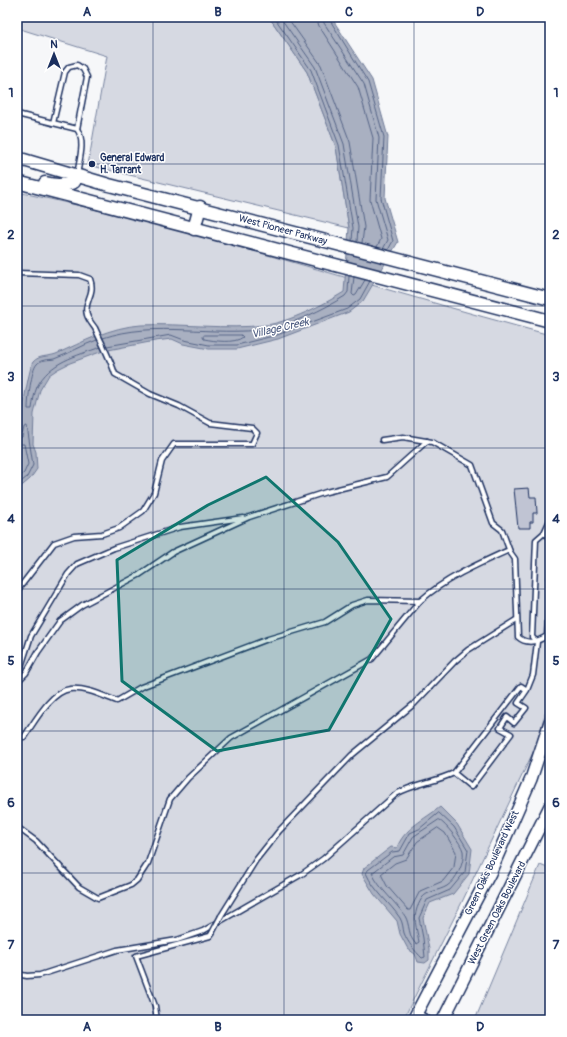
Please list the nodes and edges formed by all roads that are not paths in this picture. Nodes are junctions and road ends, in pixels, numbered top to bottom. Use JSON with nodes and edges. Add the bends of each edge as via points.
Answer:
{"nodes":[{"id":1,"x":17,"y":114,"type":"edge"},
{"id":2,"x":52,"y":123,"type":"junction"},
{"id":3,"x":77,"y":129,"type":"junction"},
{"id":4,"x":17,"y":158,"type":"edge"},
{"id":5,"x":17,"y":176,"type":"edge"},
{"id":6,"x":77,"y":176,"type":"junction"},
{"id":7,"x":17,"y":182,"type":"edge"},
{"id":8,"x":200,"y":207,"type":"junction"},
{"id":9,"x":194,"y":229,"type":"junction"},
{"id":10,"x":17,"y":274,"type":"edge"},
{"id":11,"x":550,"y":299,"type":"edge"},
{"id":12,"x":550,"y":321,"type":"edge"},
{"id":13,"x":382,"y":440,"type":"dead end"},
{"id":14,"x":427,"y":441,"type":"junction"},
{"id":15,"x":249,"y":517,"type":"junction"},
{"id":16,"x":550,"y":520,"type":"edge"},
{"id":17,"x":544,"y":533,"type":"junction"},
{"id":18,"x":550,"y":538,"type":"edge"},
{"id":19,"x":509,"y":550,"type":"junction"},
{"id":20,"x":550,"y":578,"type":"edge"},
{"id":21,"x":17,"y":591,"type":"edge"},
{"id":22,"x":420,"y":601,"type":"junction"},
{"id":23,"x":516,"y":620,"type":"junction"},
{"id":24,"x":537,"y":642,"type":"junction"},
{"id":25,"x":17,"y":679,"type":"edge"},
{"id":26,"x":17,"y":682,"type":"edge"},
{"id":27,"x":527,"y":690,"type":"junction"},
{"id":28,"x":550,"y":722,"type":"edge"},
{"id":29,"x":17,"y":737,"type":"edge"},
{"id":30,"x":454,"y":773,"type":"junction"},
{"id":31,"x":550,"y":806,"type":"edge"},
{"id":32,"x":17,"y":827,"type":"edge"},
{"id":33,"x":17,"y":974,"type":"edge"},
{"id":34,"x":418,"y":1018,"type":"edge"},
{"id":35,"x":157,"y":1020,"type":"edge"},
{"id":36,"x":443,"y":1020,"type":"edge"}],
"edges":[{"from":1,"to":2,"type":"lane"},
{"from":2,"to":3,"type":"lane"},
{"from":2,"to":3,"type":"lane","via":[[65,72],[69,67],[77,65],[83,69],[87,77]]},
{"from":3,"to":6,"type":"lane","via":[[82,144]]},
{"from":4,"to":6,"type":"main road","name":"West Pioneer Parkway"},
{"from":5,"to":6,"type":"main road","via":[[60,186],[74,182]]},
{"from":6,"to":8,"type":"main road","name":"West Pioneer Parkway"},
{"from":7,"to":9,"type":"main road"},
{"from":8,"to":9,"type":"main road"},
{"from":8,"to":11,"type":"main road","name":"West Pioneer Parkway"},
{"from":9,"to":12,"type":"main road"},
{"from":10,"to":21,"type":"lane","via":[[79,275],[90,279],[93,286],[86,305],[87,315],[115,374],[210,423],[252,428],[257,433],[252,444],[174,444],[162,461],[154,493],[142,510],[119,528],[102,534],[74,536],[54,543]]},
{"from":13,"to":14,"type":"lane","via":[[403,437]]},
{"from":14,"to":15,"type":"lane","via":[[387,477],[326,492]]},
{"from":14,"to":19,"type":"lane","via":[[472,465],[493,523],[502,530]]},
{"from":15,"to":25,"type":"lane","via":[[180,527],[114,548],[77,564],[68,574],[31,636]]},
{"from":15,"to":26,"type":"lane","via":[[173,552],[139,575],[82,605],[60,621],[26,673]]},
{"from":16,"to":17,"type":"lane"},
{"from":17,"to":18,"type":"lane"},
{"from":17,"to":24,"type":"lane","via":[[536,540],[532,637]]},
{"from":19,"to":22,"type":"lane","via":[[466,570],[431,591]]},
{"from":19,"to":23,"type":"lane","via":[[515,559]]},
{"from":20,"to":24,"type":"lane","via":[[547,636]]},
{"from":22,"to":29,"type":"lane","via":[[368,600],[352,605],[325,622],[268,639],[141,687],[118,701],[87,691],[69,689],[51,699],[24,737]]},
{"from":22,"to":32,"type":"lane","via":[[372,659],[231,738],[188,778],[170,799],[148,863],[131,885],[98,898],[79,887],[36,841]]},
{"from":23,"to":24,"type":"lane","via":[[518,637],[523,641]]},
{"from":23,"to":35,"type":"lane","bridge":true,"via":[[468,650],[414,704],[352,755],[279,831],[256,860],[210,936],[136,956],[156,1006]]},
{"from":24,"to":27,"type":"lane"},
{"from":27,"to":30,"type":"lane","via":[[521,686]]},
{"from":27,"to":30,"type":"lane","via":[[518,703],[526,708],[514,723],[507,717],[500,728],[511,734],[471,787]]},
{"from":28,"to":34,"type":"main road","name":"Green Oaks Boulevard West","via":[[531,779],[490,873]]},
{"from":30,"to":33,"type":"lane","via":[[409,787],[396,794],[323,859],[302,874],[203,931],[177,940],[117,950],[40,975]]},
{"from":31,"to":36,"type":"main road","name":"West Green Oaks Boulevard"}]}
